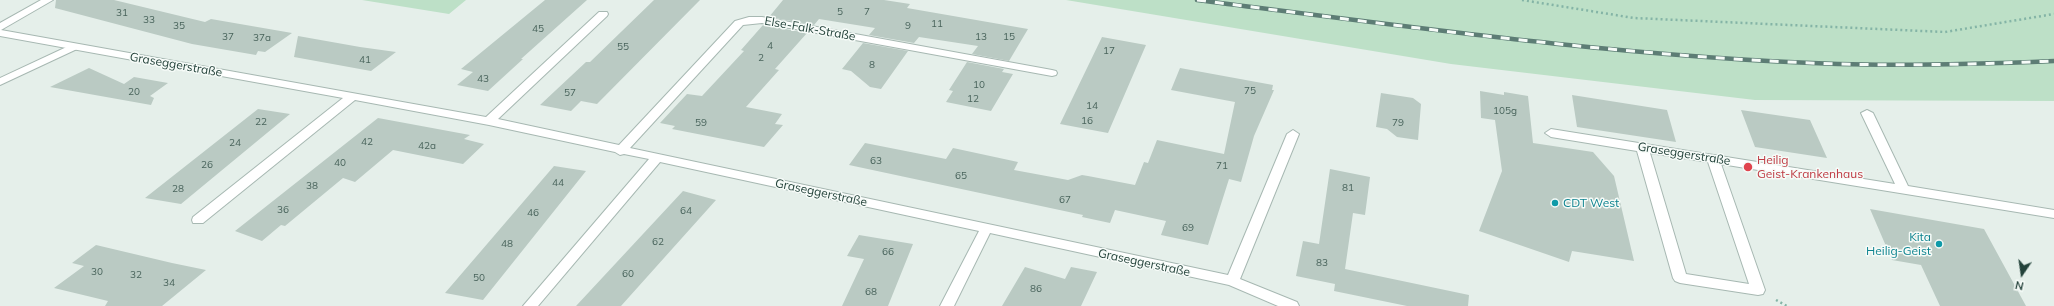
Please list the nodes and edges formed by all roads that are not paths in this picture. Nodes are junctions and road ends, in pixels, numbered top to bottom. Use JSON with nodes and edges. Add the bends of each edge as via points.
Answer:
{"nodes":[{"id":1,"x":48,"y":0,"type":"edge"},
{"id":2,"x":603,"y":14,"type":"dead end"},
{"id":3,"x":0,"y":27,"type":"edge"},
{"id":4,"x":0,"y":33,"type":"edge"},
{"id":5,"x":74,"y":47,"type":"junction"},
{"id":6,"x":1052,"y":73,"type":"dead end"},
{"id":7,"x":0,"y":82,"type":"edge"},
{"id":8,"x":353,"y":96,"type":"junction"},
{"id":9,"x":1867,"y":113,"type":"dead end"},
{"id":10,"x":489,"y":121,"type":"junction"},
{"id":11,"x":1551,"y":133,"type":"dead end"},
{"id":12,"x":1293,"y":134,"type":"dead end"},
{"id":13,"x":1642,"y":147,"type":"junction"},
{"id":14,"x":620,"y":150,"type":"junction"},
{"id":15,"x":657,"y":158,"type":"junction"},
{"id":16,"x":1713,"y":158,"type":"junction"},
{"id":17,"x":1903,"y":189,"type":"junction"},
{"id":18,"x":2054,"y":214,"type":"edge"},
{"id":19,"x":198,"y":220,"type":"dead end"},
{"id":20,"x":986,"y":229,"type":"junction"},
{"id":21,"x":1232,"y":282,"type":"junction"},
{"id":22,"x":530,"y":306,"type":"edge"},
{"id":23,"x":947,"y":306,"type":"edge"},
{"id":24,"x":1292,"y":306,"type":"edge"}],
"edges":[{"from":1,"to":3,"type":"street"},
{"from":2,"to":10,"type":"street"},
{"from":4,"to":5,"type":"street","name":"Graseggerstraße"},
{"from":5,"to":7,"type":"street"},
{"from":5,"to":8,"type":"street","name":"Graseggerstraße"},
{"from":6,"to":14,"type":"street","name":"Else-Falk-Straße","via":[[762,20],[749,20],[739,23]]},
{"from":8,"to":10,"type":"street","name":"Graseggerstraße"},
{"from":8,"to":19,"type":"street"},
{"from":9,"to":17,"type":"street"},
{"from":10,"to":14,"type":"street","name":"Graseggerstraße"},
{"from":11,"to":13,"type":"street","name":"Graseggerstraße"},
{"from":12,"to":21,"type":"street"},
{"from":13,"to":16,"type":"street","name":"Graseggerstraße"},
{"from":13,"to":16,"type":"street","via":[[1680,278],[1758,290]]},
{"from":14,"to":15,"type":"street","name":"Graseggerstraße"},
{"from":15,"to":20,"type":"street","name":"Graseggerstraße"},
{"from":15,"to":22,"type":"street"},
{"from":16,"to":17,"type":"street","name":"Graseggerstraße"},
{"from":17,"to":18,"type":"street","name":"Graseggerstraße"},
{"from":20,"to":21,"type":"street","name":"Graseggerstraße"},
{"from":20,"to":23,"type":"street"},
{"from":21,"to":24,"type":"street","name":"Graseggerstraße"}]}
